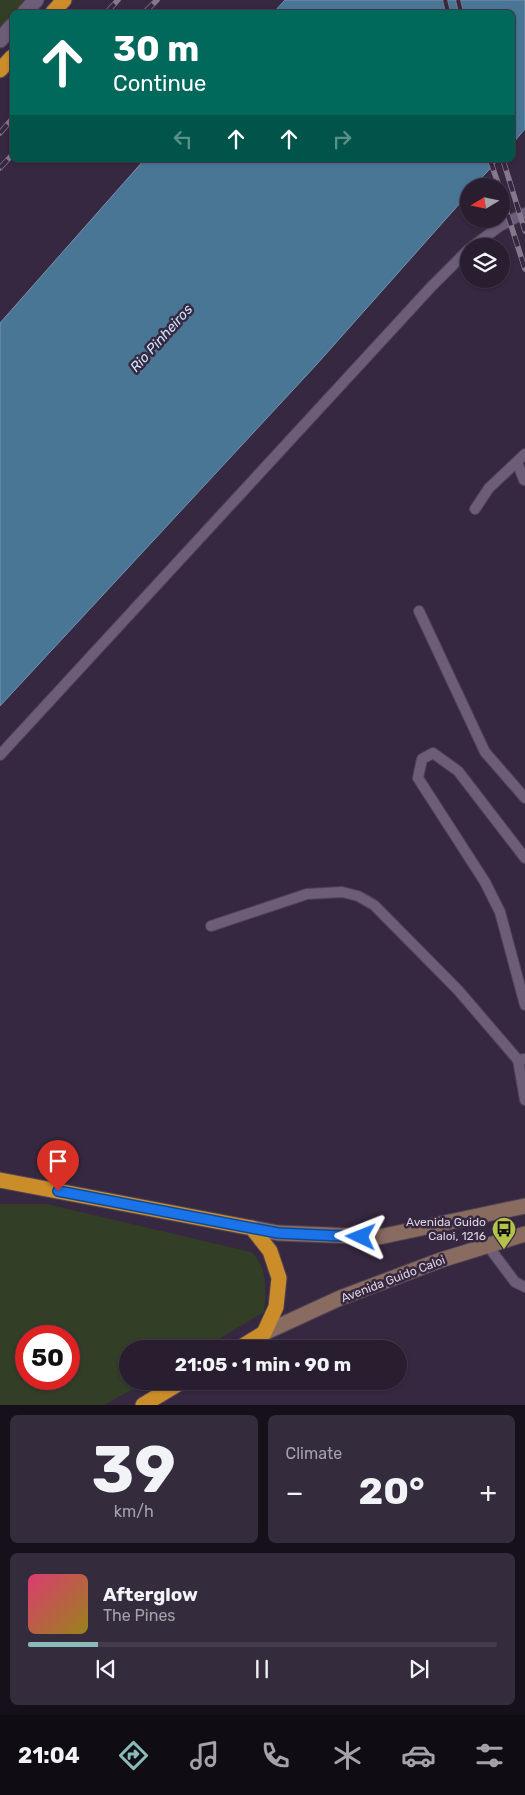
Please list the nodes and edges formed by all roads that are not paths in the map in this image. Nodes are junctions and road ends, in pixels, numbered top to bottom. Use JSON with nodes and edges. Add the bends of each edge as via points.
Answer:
{"nodes":[{"id":1,"x":36,"y":0,"type":"edge"},
{"id":2,"x":64,"y":0,"type":"edge"},
{"id":3,"x":27,"y":10,"type":"edge"},
{"id":4,"x":55,"y":10,"type":"edge"},
{"id":5,"x":10,"y":28,"type":"edge"},
{"id":6,"x":0,"y":40,"type":"edge"},
{"id":7,"x":10,"y":58,"type":"edge"},
{"id":8,"x":0,"y":70,"type":"edge"},
{"id":9,"x":525,"y":213,"type":"edge"},
{"id":10,"x":484,"y":238,"type":"edge"},
{"id":11,"x":460,"y":259,"type":"edge"},
{"id":12,"x":521,"y":458,"type":"edge"},
{"id":13,"x":524,"y":480,"type":"dead end"},
{"id":14,"x":475,"y":509,"type":"dead end"},
{"id":15,"x":419,"y":611,"type":"dead end"},
{"id":16,"x":0,"y":756,"type":"edge"},
{"id":17,"x":525,"y":798,"type":"edge"},
{"id":18,"x":525,"y":858,"type":"edge"},
{"id":19,"x":211,"y":926,"type":"dead end"},
{"id":20,"x":525,"y":1005,"type":"edge"},
{"id":21,"x":522,"y":1059,"type":"edge"},
{"id":22,"x":525,"y":1100,"type":"edge"},
{"id":23,"x":0,"y":1180,"type":"edge"},
{"id":24,"x":525,"y":1206,"type":"edge"},
{"id":25,"x":252,"y":1228,"type":"junction"},
{"id":26,"x":525,"y":1234,"type":"edge"},
{"id":27,"x":488,"y":1246,"type":"junction"},
{"id":28,"x":525,"y":1287,"type":"edge"},
{"id":29,"x":264,"y":1333,"type":"junction"},
{"id":30,"x":253,"y":1340,"type":"edge"},
{"id":31,"x":169,"y":1390,"type":"edge"},
{"id":32,"x":151,"y":1402,"type":"edge"}],
"edges":[{"from":1,"to":3,"type":"street"},
{"from":2,"to":4,"type":"highway"},
{"from":5,"to":6,"type":"street"},
{"from":7,"to":8,"type":"highway"},
{"from":9,"to":10,"type":"lane"},
{"from":11,"to":16,"type":"lane"},
{"from":12,"to":13,"type":"lane"},
{"from":12,"to":14,"type":"lane","via":[[490,488]]},
{"from":15,"to":17,"type":"lane","via":[[485,752]]},
{"from":18,"to":20,"type":"lane","via":[[458,771],[433,753],[422,759],[418,778],[485,882],[500,912]]},
{"from":19,"to":21,"type":"lane","via":[[307,894],[342,892],[358,896],[374,905]]},
{"from":21,"to":22,"type":"lane"},
{"from":23,"to":25,"type":"highway"},
{"from":24,"to":25,"type":"main road","via":[[379,1238],[278,1233]]},
{"from":25,"to":29,"type":"highway","via":[[270,1251],[279,1278],[276,1307]]},
{"from":26,"to":27,"type":"main road","name":"Avenida Guido Caloi"},
{"from":27,"to":28,"type":"lane","via":[[516,1282]]},
{"from":27,"to":29,"type":"main road","name":"Avenida Guido Caloi","via":[[340,1298]]},
{"from":29,"to":30,"type":"highway"},
{"from":31,"to":32,"type":"highway"}]}
